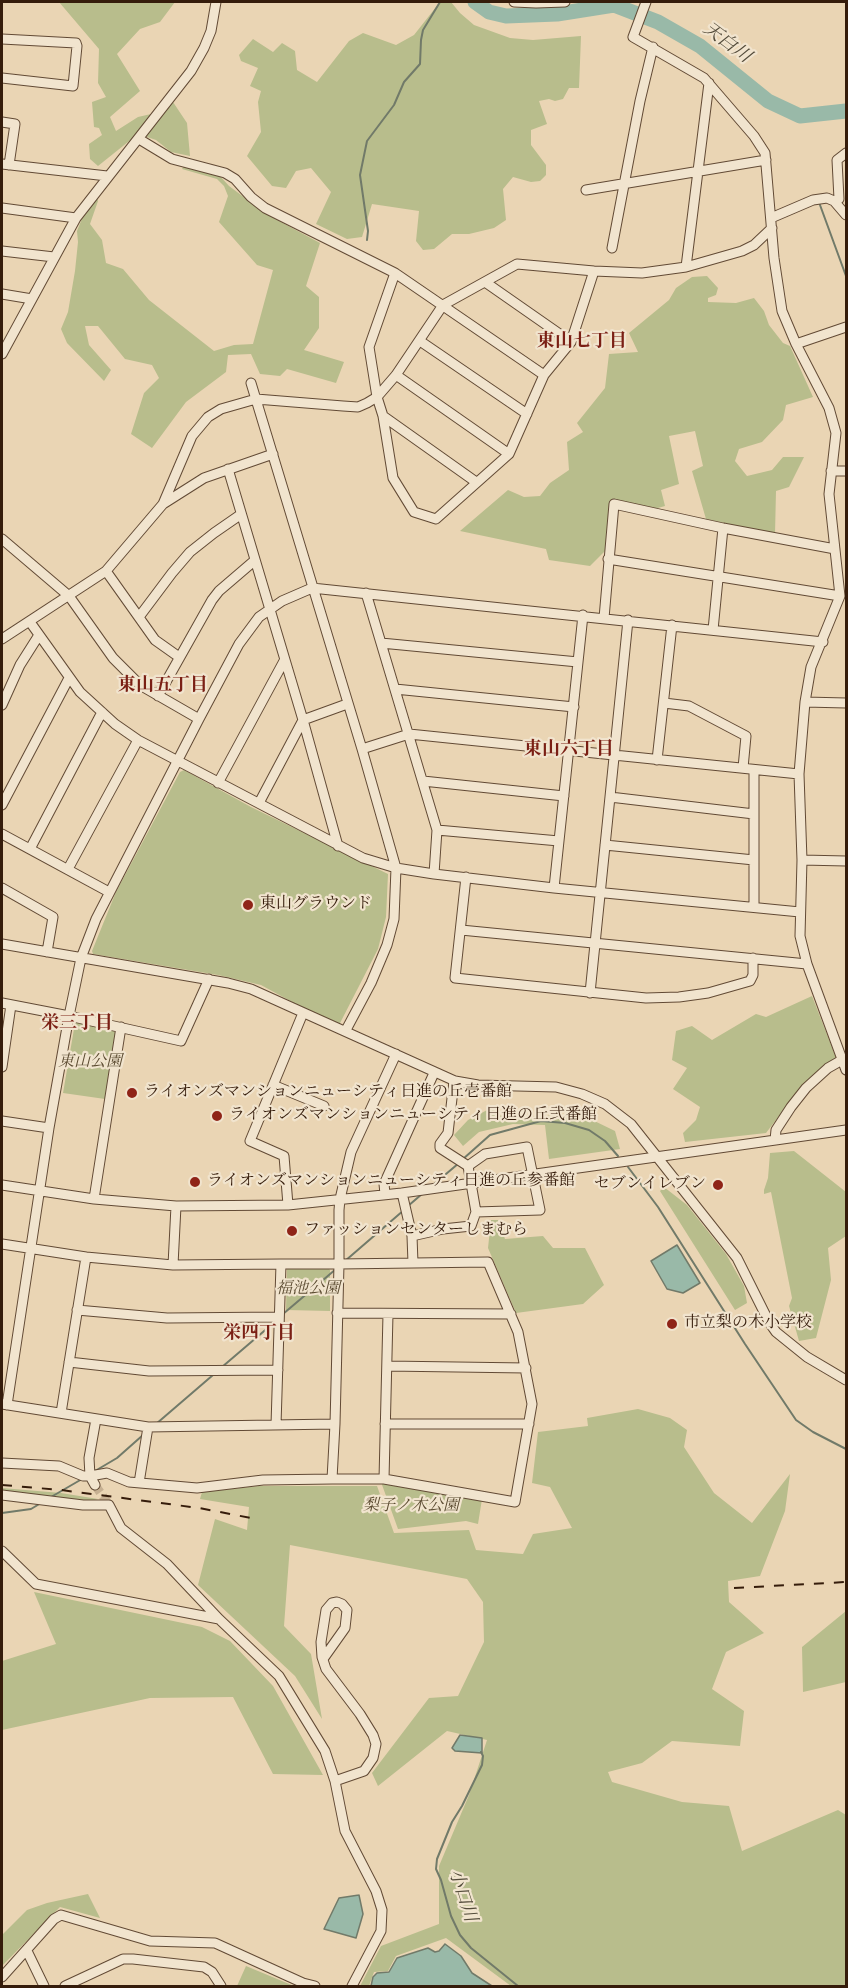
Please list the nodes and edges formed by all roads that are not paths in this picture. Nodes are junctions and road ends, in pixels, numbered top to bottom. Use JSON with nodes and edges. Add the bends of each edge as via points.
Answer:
{"nodes":[{"id":1,"x":216,"y":2,"type":"edge"},
{"id":2,"x":514,"y":2,"type":"edge"},
{"id":3,"x":565,"y":2,"type":"edge"},
{"id":4,"x":646,"y":2,"type":"edge"},
{"id":5,"x":2,"y":39,"type":"edge"},
{"id":6,"x":652,"y":47,"type":"junction"},
{"id":7,"x":2,"y":78,"type":"edge"},
{"id":8,"x":709,"y":83,"type":"junction"},
{"id":9,"x":2,"y":122,"type":"edge"},
{"id":10,"x":139,"y":140,"type":"junction"},
{"id":11,"x":846,"y":153,"type":"edge"},
{"id":12,"x":766,"y":160,"type":"junction"},
{"id":13,"x":5,"y":164,"type":"edge"},
{"id":14,"x":697,"y":172,"type":"junction"},
{"id":15,"x":107,"y":176,"type":"junction"},
{"id":16,"x":623,"y":185,"type":"junction"},
{"id":17,"x":586,"y":190,"type":"dead end"},
{"id":18,"x":840,"y":201,"type":"edge"},
{"id":19,"x":2,"y":208,"type":"edge"},
{"id":20,"x":846,"y":215,"type":"edge"},
{"id":21,"x":76,"y":218,"type":"junction"},
{"id":22,"x":771,"y":218,"type":"junction"},
{"id":23,"x":772,"y":228,"type":"junction"},
{"id":24,"x":612,"y":248,"type":"dead end"},
{"id":25,"x":2,"y":251,"type":"edge"},
{"id":26,"x":54,"y":257,"type":"junction"},
{"id":27,"x":686,"y":267,"type":"junction"},
{"id":28,"x":594,"y":271,"type":"junction"},
{"id":29,"x":395,"y":273,"type":"junction"},
{"id":30,"x":485,"y":282,"type":"junction"},
{"id":31,"x":2,"y":294,"type":"edge"},
{"id":32,"x":32,"y":299,"type":"junction"},
{"id":33,"x":443,"y":305,"type":"junction"},
{"id":34,"x":846,"y":327,"type":"edge"},
{"id":35,"x":5,"y":340,"type":"edge"},
{"id":36,"x":420,"y":341,"type":"junction"},
{"id":37,"x":571,"y":342,"type":"junction"},
{"id":38,"x":796,"y":344,"type":"junction"},
{"id":39,"x":2,"y":354,"type":"edge"},
{"id":40,"x":396,"y":375,"type":"junction"},
{"id":41,"x":544,"y":375,"type":"junction"},
{"id":42,"x":251,"y":383,"type":"dead end"},
{"id":43,"x":377,"y":396,"type":"junction"},
{"id":44,"x":256,"y":399,"type":"junction"},
{"id":45,"x":527,"y":414,"type":"junction"},
{"id":46,"x":383,"y":416,"type":"junction"},
{"id":47,"x":273,"y":454,"type":"junction"},
{"id":48,"x":509,"y":454,"type":"junction"},
{"id":49,"x":228,"y":469,"type":"junction"},
{"id":50,"x":831,"y":471,"type":"junction"},
{"id":51,"x":846,"y":471,"type":"edge"},
{"id":52,"x":476,"y":482,"type":"junction"},
{"id":53,"x":163,"y":504,"type":"junction"},
{"id":54,"x":240,"y":515,"type":"junction"},
{"id":55,"x":723,"y":528,"type":"junction"},
{"id":56,"x":2,"y":539,"type":"edge"},
{"id":57,"x":835,"y":549,"type":"junction"},
{"id":58,"x":608,"y":559,"type":"junction"},
{"id":59,"x":254,"y":561,"type":"junction"},
{"id":60,"x":106,"y":571,"type":"junction"},
{"id":61,"x":718,"y":577,"type":"junction"},
{"id":62,"x":312,"y":588,"type":"junction"},
{"id":63,"x":366,"y":593,"type":"junction"},
{"id":64,"x":69,"y":596,"type":"junction"},
{"id":65,"x":840,"y":596,"type":"junction"},
{"id":66,"x":270,"y":609,"type":"junction"},
{"id":67,"x":584,"y":615,"type":"junction"},
{"id":68,"x":139,"y":617,"type":"junction"},
{"id":69,"x":604,"y":618,"type":"junction"},
{"id":70,"x":628,"y":620,"type":"junction"},
{"id":71,"x":30,"y":621,"type":"junction"},
{"id":72,"x":672,"y":625,"type":"junction"},
{"id":73,"x":713,"y":630,"type":"junction"},
{"id":74,"x":39,"y":635,"type":"junction"},
{"id":75,"x":2,"y":639,"type":"edge"},
{"id":76,"x":823,"y":642,"type":"junction"},
{"id":77,"x":381,"y":643,"type":"junction"},
{"id":78,"x":179,"y":657,"type":"junction"},
{"id":79,"x":284,"y":661,"type":"junction"},
{"id":80,"x":578,"y":662,"type":"junction"},
{"id":81,"x":69,"y":678,"type":"junction"},
{"id":82,"x":395,"y":689,"type":"junction"},
{"id":83,"x":158,"y":696,"type":"junction"},
{"id":84,"x":805,"y":702,"type":"junction"},
{"id":85,"x":664,"y":703,"type":"junction"},
{"id":86,"x":846,"y":703,"type":"edge"},
{"id":87,"x":347,"y":704,"type":"junction"},
{"id":88,"x":2,"y":705,"type":"edge"},
{"id":89,"x":574,"y":707,"type":"junction"},
{"id":90,"x":102,"y":712,"type":"junction"},
{"id":91,"x":199,"y":719,"type":"junction"},
{"id":92,"x":303,"y":720,"type":"junction"},
{"id":93,"x":409,"y":734,"type":"junction"},
{"id":94,"x":138,"y":740,"type":"junction"},
{"id":95,"x":362,"y":749,"type":"junction"},
{"id":96,"x":569,"y":751,"type":"junction"},
{"id":97,"x":614,"y":755,"type":"junction"},
{"id":98,"x":657,"y":760,"type":"junction"},
{"id":99,"x":178,"y":761,"type":"junction"},
{"id":100,"x":743,"y":768,"type":"junction"},
{"id":101,"x":754,"y":770,"type":"junction"},
{"id":102,"x":799,"y":774,"type":"junction"},
{"id":103,"x":423,"y":781,"type":"junction"},
{"id":104,"x":219,"y":783,"type":"junction"},
{"id":105,"x":564,"y":796,"type":"junction"},
{"id":106,"x":610,"y":797,"type":"junction"},
{"id":107,"x":259,"y":803,"type":"junction"},
{"id":108,"x":2,"y":805,"type":"edge"},
{"id":109,"x":754,"y":814,"type":"junction"},
{"id":110,"x":437,"y":830,"type":"junction"},
{"id":111,"x":2,"y":834,"type":"edge"},
{"id":112,"x":559,"y":841,"type":"junction"},
{"id":113,"x":605,"y":845,"type":"junction"},
{"id":114,"x":338,"y":846,"type":"junction"},
{"id":115,"x":30,"y":849,"type":"junction"},
{"id":116,"x":754,"y":860,"type":"junction"},
{"id":117,"x":802,"y":860,"type":"junction"},
{"id":118,"x":846,"y":861,"type":"edge"},
{"id":119,"x":396,"y":868,"type":"junction"},
{"id":120,"x":68,"y":869,"type":"junction"},
{"id":121,"x":434,"y":874,"type":"junction"},
{"id":122,"x":466,"y":878,"type":"junction"},
{"id":123,"x":2,"y":888,"type":"edge"},
{"id":124,"x":554,"y":888,"type":"junction"},
{"id":125,"x":109,"y":892,"type":"junction"},
{"id":126,"x":600,"y":892,"type":"junction"},
{"id":127,"x":754,"y":907,"type":"junction"},
{"id":128,"x":800,"y":912,"type":"junction"},
{"id":129,"x":461,"y":930,"type":"junction"},
{"id":130,"x":595,"y":943,"type":"junction"},
{"id":131,"x":2,"y":944,"type":"edge"},
{"id":132,"x":47,"y":952,"type":"junction"},
{"id":133,"x":81,"y":958,"type":"junction"},
{"id":134,"x":753,"y":958,"type":"junction"},
{"id":135,"x":807,"y":964,"type":"junction"},
{"id":136,"x":209,"y":979,"type":"junction"},
{"id":137,"x":590,"y":993,"type":"junction"},
{"id":138,"x":6,"y":1004,"type":"edge"},
{"id":139,"x":303,"y":1013,"type":"junction"},
{"id":140,"x":69,"y":1016,"type":"junction"},
{"id":141,"x":121,"y":1027,"type":"junction"},
{"id":142,"x":346,"y":1030,"type":"junction"},
{"id":143,"x":842,"y":1045,"type":"edge"},
{"id":144,"x":396,"y":1054,"type":"junction"},
{"id":145,"x":2,"y":1064,"type":"edge"},
{"id":146,"x":844,"y":1065,"type":"edge"},
{"id":147,"x":434,"y":1073,"type":"junction"},
{"id":148,"x":454,"y":1081,"type":"junction"},
{"id":149,"x":273,"y":1085,"type":"junction"},
{"id":150,"x":324,"y":1106,"type":"dead end"},
{"id":151,"x":2,"y":1120,"type":"edge"},
{"id":152,"x":49,"y":1128,"type":"junction"},
{"id":153,"x":846,"y":1130,"type":"edge"},
{"id":154,"x":775,"y":1140,"type":"junction"},
{"id":155,"x":656,"y":1157,"type":"junction"},
{"id":156,"x":468,"y":1166,"type":"junction"},
{"id":157,"x":534,"y":1174,"type":"junction"},
{"id":158,"x":470,"y":1183,"type":"junction"},
{"id":159,"x":2,"y":1185,"type":"edge"},
{"id":160,"x":41,"y":1191,"type":"junction"},
{"id":161,"x":402,"y":1193,"type":"junction"},
{"id":162,"x":385,"y":1194,"type":"junction"},
{"id":163,"x":94,"y":1199,"type":"junction"},
{"id":164,"x":340,"y":1199,"type":"junction"},
{"id":165,"x":288,"y":1205,"type":"junction"},
{"id":166,"x":176,"y":1206,"type":"junction"},
{"id":167,"x":476,"y":1212,"type":"junction"},
{"id":168,"x":412,"y":1236,"type":"junction"},
{"id":169,"x":2,"y":1244,"type":"edge"},
{"id":170,"x":31,"y":1248,"type":"junction"},
{"id":171,"x":86,"y":1257,"type":"junction"},
{"id":172,"x":412,"y":1263,"type":"junction"},
{"id":173,"x":281,"y":1264,"type":"junction"},
{"id":174,"x":339,"y":1264,"type":"junction"},
{"id":175,"x":173,"y":1266,"type":"junction"},
{"id":176,"x":77,"y":1310,"type":"junction"},
{"id":177,"x":337,"y":1313,"type":"junction"},
{"id":178,"x":388,"y":1314,"type":"junction"},
{"id":179,"x":511,"y":1314,"type":"junction"},
{"id":180,"x":279,"y":1317,"type":"junction"},
{"id":181,"x":69,"y":1362,"type":"junction"},
{"id":182,"x":387,"y":1366,"type":"junction"},
{"id":183,"x":526,"y":1368,"type":"junction"},
{"id":184,"x":278,"y":1370,"type":"junction"},
{"id":185,"x":846,"y":1380,"type":"edge"},
{"id":186,"x":4,"y":1405,"type":"edge"},
{"id":187,"x":61,"y":1413,"type":"junction"},
{"id":188,"x":96,"y":1419,"type":"junction"},
{"id":189,"x":335,"y":1424,"type":"junction"},
{"id":190,"x":385,"y":1424,"type":"junction"},
{"id":191,"x":529,"y":1424,"type":"junction"},
{"id":192,"x":276,"y":1425,"type":"junction"},
{"id":193,"x":148,"y":1427,"type":"junction"},
{"id":194,"x":2,"y":1463,"type":"edge"},
{"id":195,"x":333,"y":1479,"type":"junction"},
{"id":196,"x":384,"y":1479,"type":"junction"},
{"id":197,"x":93,"y":1481,"type":"junction"},
{"id":198,"x":139,"y":1483,"type":"junction"},
{"id":199,"x":2,"y":1495,"type":"edge"},
{"id":200,"x":2,"y":1551,"type":"edge"},
{"id":201,"x":219,"y":1619,"type":"junction"},
{"id":202,"x":323,"y":1659,"type":"junction"},
{"id":203,"x":335,"y":1781,"type":"junction"},
{"id":204,"x":27,"y":1951,"type":"junction"},
{"id":205,"x":2,"y":1977,"type":"edge"},
{"id":206,"x":44,"y":1986,"type":"edge"},
{"id":207,"x":65,"y":1986,"type":"edge"},
{"id":208,"x":221,"y":1986,"type":"edge"},
{"id":209,"x":315,"y":1986,"type":"edge"},
{"id":210,"x":352,"y":1986,"type":"edge"}],
"edges":[{"from":1,"to":10,"type":"street","via":[[204,48]]},
{"from":2,"to":3,"type":"street"},
{"from":4,"to":6,"type":"street","via":[[633,37]]},
{"from":5,"to":7,"type":"street","via":[[77,46],[73,86]]},
{"from":6,"to":8,"type":"street"},
{"from":6,"to":16,"type":"street"},
{"from":8,"to":12,"type":"street","via":[[754,136]]},
{"from":8,"to":14,"type":"street"},
{"from":9,"to":13,"type":"street","via":[[15,124]]},
{"from":10,"to":15,"type":"street"},
{"from":10,"to":29,"type":"street","via":[[172,159],[225,173],[265,208]]},
{"from":11,"to":18,"type":"street","via":[[837,160]]},
{"from":12,"to":14,"type":"street"},
{"from":12,"to":22,"type":"street"},
{"from":13,"to":15,"type":"street"},
{"from":14,"to":16,"type":"street"},
{"from":14,"to":27,"type":"street"},
{"from":15,"to":21,"type":"street"},
{"from":16,"to":17,"type":"street"},
{"from":16,"to":24,"type":"street"},
{"from":18,"to":20,"type":"street"},
{"from":18,"to":22,"type":"street","via":[[813,200]]},
{"from":19,"to":21,"type":"street"},
{"from":21,"to":26,"type":"street"},
{"from":22,"to":23,"type":"street"},
{"from":23,"to":27,"type":"street","via":[[742,251]]},
{"from":23,"to":38,"type":"street","via":[[778,294]]},
{"from":25,"to":26,"type":"street"},
{"from":26,"to":32,"type":"street"},
{"from":27,"to":28,"type":"street","via":[[642,273]]},
{"from":28,"to":30,"type":"street","via":[[517,264]]},
{"from":28,"to":37,"type":"street"},
{"from":29,"to":33,"type":"street"},
{"from":29,"to":43,"type":"street","via":[[369,347]]},
{"from":30,"to":33,"type":"street"},
{"from":30,"to":37,"type":"street"},
{"from":31,"to":32,"type":"street"},
{"from":32,"to":35,"type":"street"},
{"from":33,"to":36,"type":"street"},
{"from":33,"to":41,"type":"street"},
{"from":34,"to":38,"type":"street"},
{"from":35,"to":39,"type":"street"},
{"from":36,"to":40,"type":"street"},
{"from":36,"to":45,"type":"street"},
{"from":37,"to":41,"type":"street"},
{"from":38,"to":50,"type":"street","via":[[829,408],[836,433]]},
{"from":40,"to":43,"type":"street"},
{"from":40,"to":48,"type":"street"},
{"from":41,"to":45,"type":"street"},
{"from":42,"to":44,"type":"street"},
{"from":43,"to":44,"type":"street","via":[[358,406]]},
{"from":43,"to":46,"type":"street"},
{"from":44,"to":47,"type":"street"},
{"from":44,"to":53,"type":"street","via":[[221,409],[198,427]]},
{"from":45,"to":48,"type":"street"},
{"from":46,"to":52,"type":"street"},
{"from":46,"to":52,"type":"street","via":[[393,478],[414,512],[436,519]]},
{"from":47,"to":49,"type":"street"},
{"from":47,"to":62,"type":"street"},
{"from":48,"to":52,"type":"street"},
{"from":49,"to":53,"type":"street"},
{"from":49,"to":54,"type":"street"},
{"from":50,"to":51,"type":"street"},
{"from":50,"to":57,"type":"street","via":[[829,494]]},
{"from":53,"to":60,"type":"street"},
{"from":54,"to":59,"type":"street"},
{"from":54,"to":68,"type":"street","via":[[190,552]]},
{"from":55,"to":57,"type":"street"},
{"from":55,"to":58,"type":"street","via":[[614,504]]},
{"from":55,"to":61,"type":"street"},
{"from":56,"to":64,"type":"street"},
{"from":57,"to":65,"type":"street"},
{"from":58,"to":61,"type":"street"},
{"from":58,"to":69,"type":"street"},
{"from":59,"to":66,"type":"street"},
{"from":59,"to":78,"type":"street","via":[[219,591]]},
{"from":60,"to":64,"type":"street"},
{"from":60,"to":68,"type":"street"},
{"from":61,"to":65,"type":"street"},
{"from":61,"to":73,"type":"street"},
{"from":62,"to":63,"type":"street"},
{"from":62,"to":66,"type":"street"},
{"from":62,"to":87,"type":"street"},
{"from":63,"to":67,"type":"street"},
{"from":63,"to":77,"type":"street"},
{"from":64,"to":71,"type":"street"},
{"from":64,"to":83,"type":"street","via":[[113,658],[140,685]]},
{"from":65,"to":76,"type":"street"},
{"from":66,"to":79,"type":"street"},
{"from":66,"to":91,"type":"street","via":[[246,633]]},
{"from":67,"to":69,"type":"street"},
{"from":67,"to":80,"type":"street"},
{"from":68,"to":78,"type":"street","via":[[158,644]]},
{"from":69,"to":70,"type":"street"},
{"from":70,"to":72,"type":"street"},
{"from":70,"to":97,"type":"street"},
{"from":71,"to":74,"type":"street"},
{"from":71,"to":75,"type":"street"},
{"from":72,"to":73,"type":"street"},
{"from":72,"to":85,"type":"street"},
{"from":73,"to":76,"type":"street"},
{"from":74,"to":81,"type":"street"},
{"from":74,"to":88,"type":"street"},
{"from":76,"to":84,"type":"street","via":[[811,668]]},
{"from":77,"to":80,"type":"street"},
{"from":77,"to":82,"type":"street"},
{"from":78,"to":83,"type":"street"},
{"from":79,"to":92,"type":"street"},
{"from":79,"to":104,"type":"street"},
{"from":80,"to":89,"type":"street"},
{"from":81,"to":90,"type":"street"},
{"from":81,"to":108,"type":"street"},
{"from":82,"to":89,"type":"street"},
{"from":82,"to":93,"type":"street"},
{"from":83,"to":91,"type":"street"},
{"from":84,"to":86,"type":"street"},
{"from":84,"to":102,"type":"street"},
{"from":85,"to":98,"type":"street"},
{"from":85,"to":100,"type":"street","via":[[689,706],[746,736]]},
{"from":87,"to":92,"type":"street"},
{"from":87,"to":95,"type":"street"},
{"from":89,"to":96,"type":"street"},
{"from":90,"to":94,"type":"street"},
{"from":90,"to":115,"type":"street"},
{"from":91,"to":99,"type":"street"},
{"from":92,"to":107,"type":"street"},
{"from":92,"to":114,"type":"street"},
{"from":93,"to":95,"type":"street"},
{"from":93,"to":96,"type":"street"},
{"from":93,"to":103,"type":"street"},
{"from":94,"to":99,"type":"street"},
{"from":94,"to":120,"type":"street"},
{"from":95,"to":119,"type":"street"},
{"from":96,"to":97,"type":"street"},
{"from":96,"to":105,"type":"street"},
{"from":97,"to":98,"type":"street"},
{"from":97,"to":106,"type":"street"},
{"from":98,"to":100,"type":"street"},
{"from":99,"to":104,"type":"street"},
{"from":99,"to":125,"type":"street"},
{"from":100,"to":101,"type":"street"},
{"from":101,"to":102,"type":"street"},
{"from":101,"to":109,"type":"street"},
{"from":102,"to":117,"type":"street"},
{"from":103,"to":105,"type":"street"},
{"from":103,"to":110,"type":"street"},
{"from":104,"to":107,"type":"street"},
{"from":105,"to":112,"type":"street"},
{"from":106,"to":109,"type":"street"},
{"from":106,"to":113,"type":"street"},
{"from":107,"to":114,"type":"street"},
{"from":109,"to":116,"type":"street"},
{"from":110,"to":112,"type":"street"},
{"from":110,"to":121,"type":"street"},
{"from":111,"to":115,"type":"street"},
{"from":112,"to":124,"type":"street"},
{"from":113,"to":116,"type":"street"},
{"from":113,"to":126,"type":"street"},
{"from":114,"to":119,"type":"street"},
{"from":115,"to":120,"type":"street"},
{"from":116,"to":127,"type":"street"},
{"from":117,"to":118,"type":"street"},
{"from":117,"to":128,"type":"street"},
{"from":119,"to":121,"type":"street"},
{"from":119,"to":142,"type":"street","via":[[394,919],[387,945]]},
{"from":120,"to":125,"type":"street"},
{"from":121,"to":122,"type":"street"},
{"from":122,"to":124,"type":"street"},
{"from":122,"to":129,"type":"street"},
{"from":123,"to":132,"type":"street","via":[[53,917]]},
{"from":124,"to":126,"type":"street"},
{"from":125,"to":133,"type":"street"},
{"from":126,"to":127,"type":"street"},
{"from":126,"to":130,"type":"street"},
{"from":127,"to":128,"type":"street"},
{"from":128,"to":135,"type":"street","via":[[801,945]]},
{"from":129,"to":130,"type":"street"},
{"from":129,"to":137,"type":"street","via":[[455,978]]},
{"from":130,"to":134,"type":"street"},
{"from":130,"to":137,"type":"street"},
{"from":131,"to":132,"type":"street"},
{"from":132,"to":133,"type":"street"},
{"from":133,"to":136,"type":"street"},
{"from":133,"to":140,"type":"street"},
{"from":134,"to":135,"type":"street"},
{"from":134,"to":137,"type":"street","via":[[750,981],[708,993],[646,998]]},
{"from":135,"to":143,"type":"street"},
{"from":136,"to":139,"type":"street","via":[[251,989]]},
{"from":136,"to":141,"type":"street","via":[[180,1041]]},
{"from":138,"to":140,"type":"street"},
{"from":138,"to":145,"type":"street"},
{"from":139,"to":142,"type":"street"},
{"from":139,"to":149,"type":"street"},
{"from":140,"to":141,"type":"street"},
{"from":140,"to":152,"type":"street"},
{"from":141,"to":163,"type":"street"},
{"from":142,"to":144,"type":"street"},
{"from":143,"to":146,"type":"street"},
{"from":144,"to":147,"type":"street"},
{"from":144,"to":164,"type":"street","via":[[351,1152]]},
{"from":146,"to":154,"type":"street","via":[[828,1068],[806,1089],[776,1130]]},
{"from":147,"to":148,"type":"street"},
{"from":147,"to":162,"type":"street","via":[[384,1184]]},
{"from":148,"to":155,"type":"street","via":[[556,1088],[582,1094],[617,1112]]},
{"from":148,"to":156,"type":"street","via":[[448,1133],[440,1148]]},
{"from":149,"to":150,"type":"street"},
{"from":149,"to":165,"type":"street","via":[[250,1141],[284,1156]]},
{"from":151,"to":152,"type":"street"},
{"from":152,"to":160,"type":"street"},
{"from":153,"to":154,"type":"street"},
{"from":154,"to":155,"type":"street"},
{"from":155,"to":157,"type":"street"},
{"from":155,"to":185,"type":"street","via":[[737,1258],[776,1332],[807,1357]]},
{"from":156,"to":157,"type":"street","via":[[485,1154],[527,1147]]},
{"from":156,"to":158,"type":"street"},
{"from":157,"to":158,"type":"street"},
{"from":157,"to":167,"type":"street","via":[[540,1210]]},
{"from":158,"to":161,"type":"street"},
{"from":158,"to":167,"type":"street"},
{"from":159,"to":160,"type":"street"},
{"from":160,"to":163,"type":"street"},
{"from":160,"to":170,"type":"street"},
{"from":161,"to":162,"type":"street"},
{"from":161,"to":168,"type":"street"},
{"from":162,"to":164,"type":"street"},
{"from":163,"to":166,"type":"street"},
{"from":164,"to":165,"type":"street"},
{"from":164,"to":174,"type":"street"},
{"from":165,"to":166,"type":"street"},
{"from":166,"to":175,"type":"street"},
{"from":167,"to":168,"type":"street","via":[[471,1226]]},
{"from":168,"to":172,"type":"street"},
{"from":169,"to":170,"type":"street"},
{"from":170,"to":171,"type":"street"},
{"from":170,"to":186,"type":"street"},
{"from":171,"to":175,"type":"street"},
{"from":171,"to":176,"type":"street"},
{"from":172,"to":174,"type":"street"},
{"from":172,"to":179,"type":"street","via":[[488,1262]]},
{"from":173,"to":174,"type":"street"},
{"from":173,"to":175,"type":"street"},
{"from":173,"to":180,"type":"street"},
{"from":174,"to":177,"type":"street"},
{"from":176,"to":180,"type":"street","via":[[167,1318]]},
{"from":176,"to":181,"type":"street"},
{"from":177,"to":178,"type":"street"},
{"from":177,"to":189,"type":"street"},
{"from":178,"to":179,"type":"street"},
{"from":178,"to":182,"type":"street"},
{"from":179,"to":183,"type":"street"},
{"from":180,"to":184,"type":"street"},
{"from":181,"to":184,"type":"street","via":[[149,1371]]},
{"from":181,"to":187,"type":"street"},
{"from":182,"to":183,"type":"street"},
{"from":182,"to":190,"type":"street"},
{"from":183,"to":191,"type":"street","via":[[532,1404]]},
{"from":184,"to":192,"type":"street"},
{"from":186,"to":187,"type":"street"},
{"from":187,"to":188,"type":"street"},
{"from":188,"to":193,"type":"street"},
{"from":188,"to":197,"type":"street","via":[[89,1458]]},
{"from":189,"to":192,"type":"street"},
{"from":189,"to":195,"type":"street"},
{"from":190,"to":191,"type":"street"},
{"from":190,"to":196,"type":"street"},
{"from":191,"to":196,"type":"street","via":[[515,1502]]},
{"from":192,"to":193,"type":"street"},
{"from":193,"to":198,"type":"street"},
{"from":194,"to":197,"type":"street","via":[[59,1466]]},
{"from":195,"to":196,"type":"street"},
{"from":195,"to":198,"type":"street","via":[[263,1480],[197,1488]]},
{"from":197,"to":198,"type":"street","via":[[99,1473],[107,1473]]},
{"from":199,"to":201,"type":"street","via":[[109,1505],[121,1528],[167,1564]]},
{"from":200,"to":201,"type":"street","via":[[36,1584]]},
{"from":201,"to":203,"type":"street","via":[[279,1676],[325,1751]]},
{"from":202,"to":202,"type":"street","via":[[321,1642],[326,1610],[337,1602],[347,1611],[345,1628]]},
{"from":202,"to":203,"type":"street","via":[[376,1744],[374,1758],[364,1771]]},
{"from":203,"to":210,"type":"street","via":[[345,1831],[382,1910],[381,1931]]},
{"from":204,"to":205,"type":"street"},
{"from":204,"to":206,"type":"street"},
{"from":204,"to":209,"type":"street","via":[[61,1915],[150,1941],[215,1943]]},
{"from":207,"to":208,"type":"street","via":[[123,1959],[133,1959],[195,1964],[212,1972]]}]}
